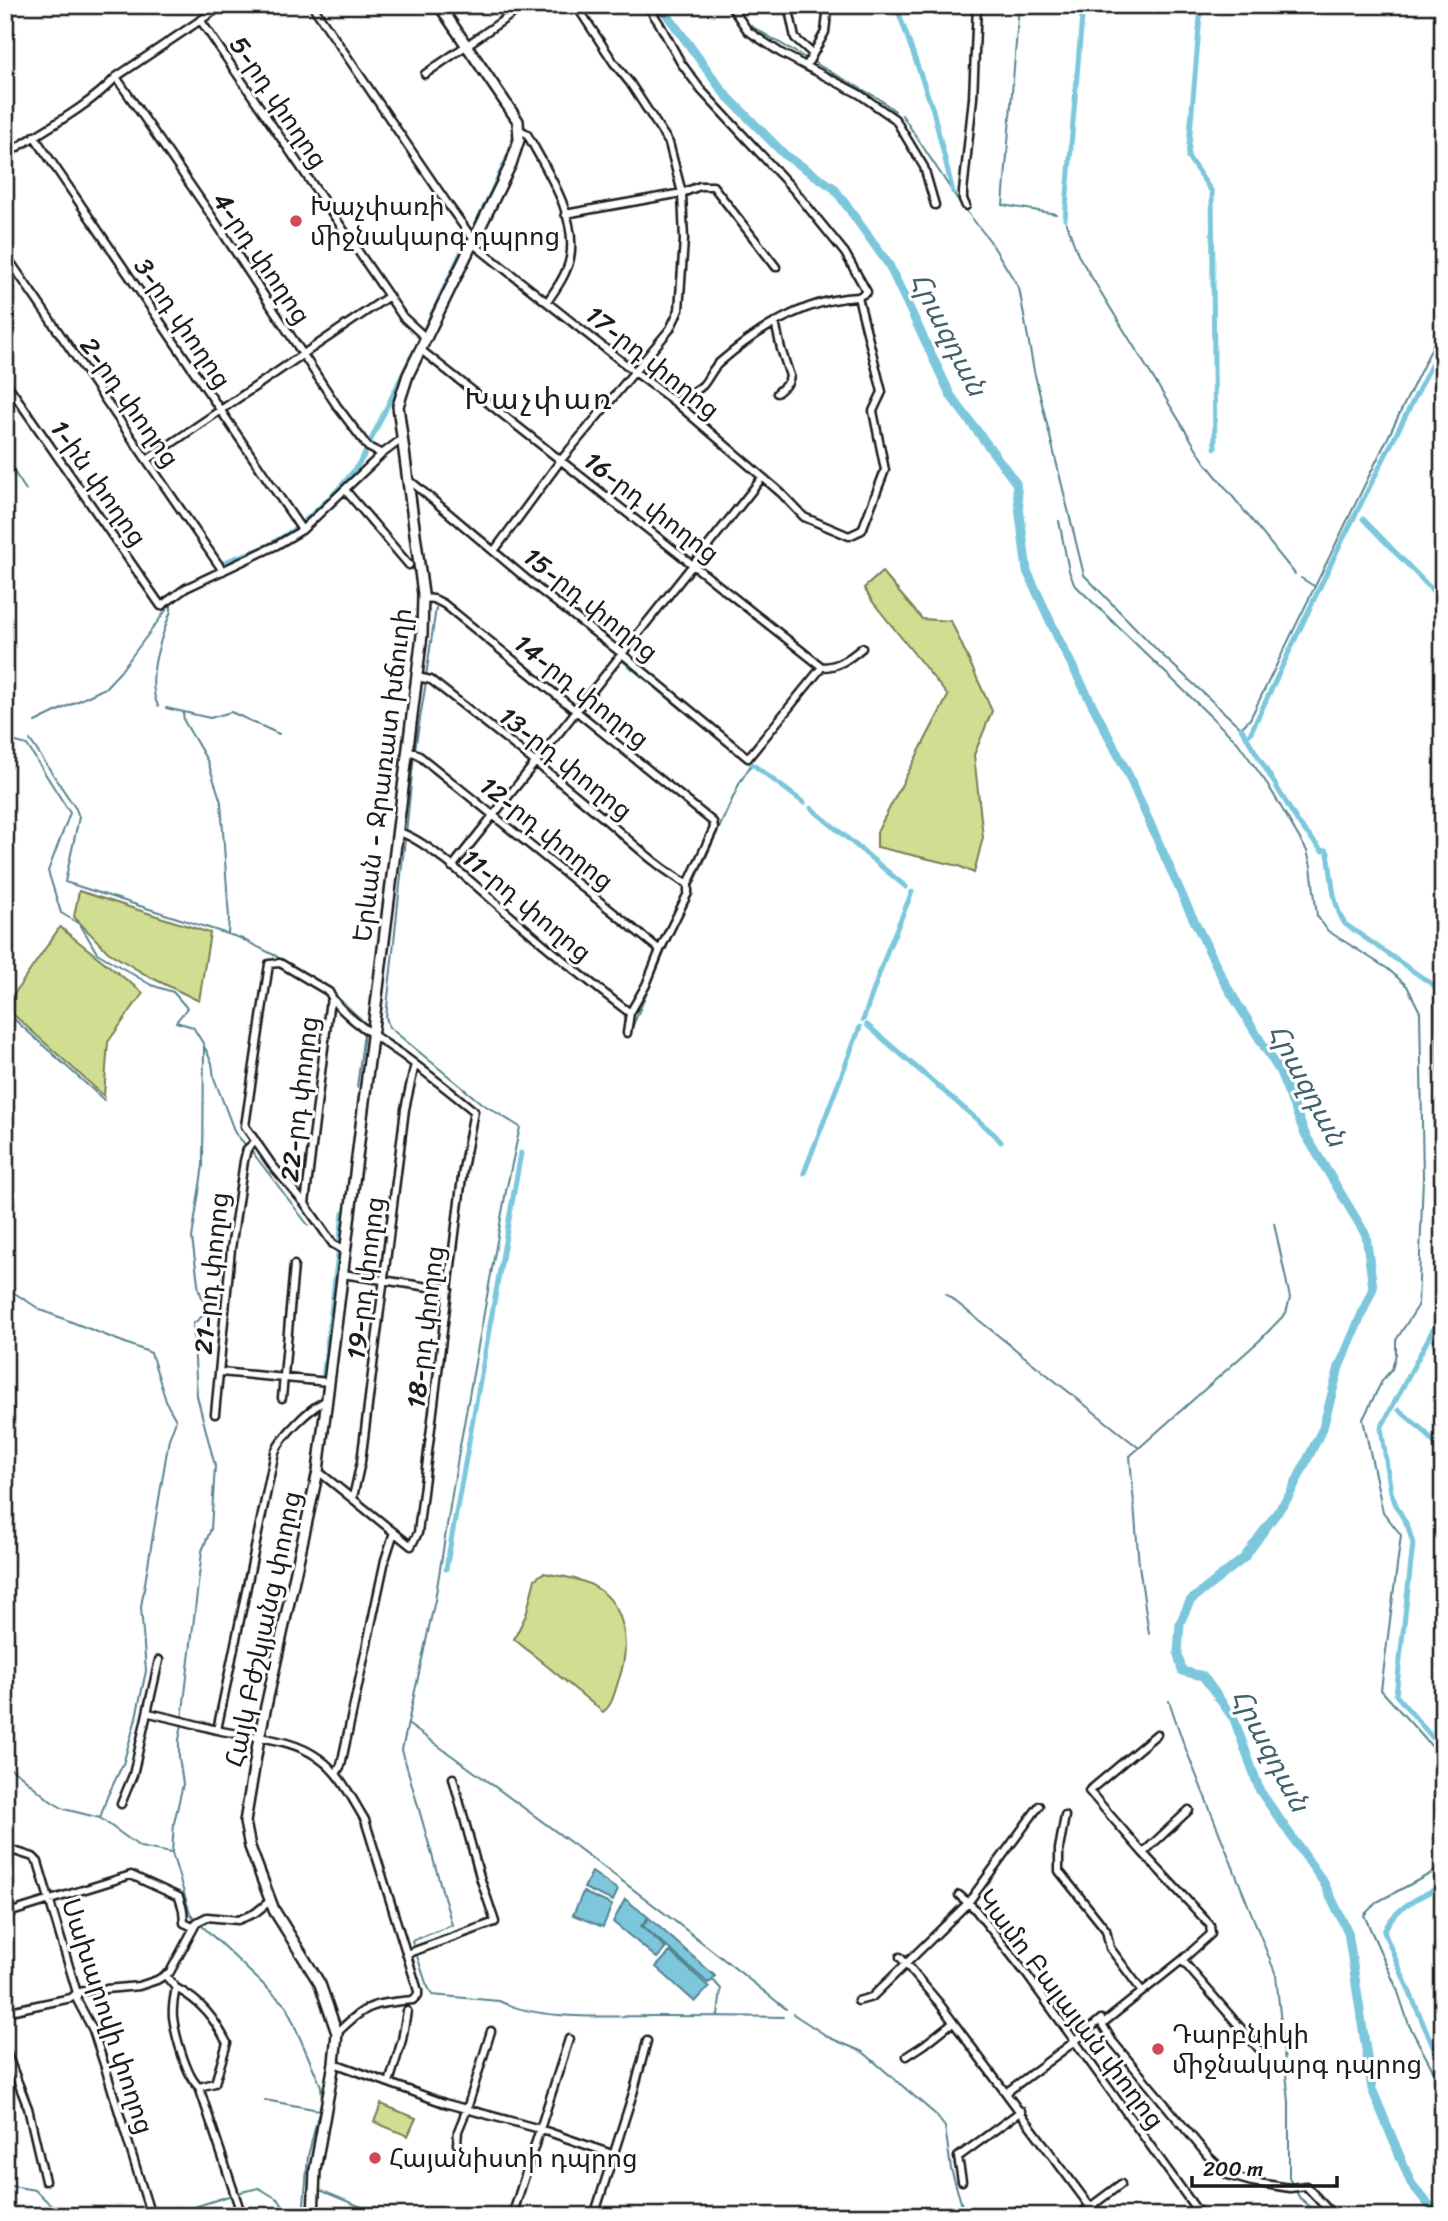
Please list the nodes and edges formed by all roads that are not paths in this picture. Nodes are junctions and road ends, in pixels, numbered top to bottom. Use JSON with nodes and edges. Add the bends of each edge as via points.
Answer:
{"nodes":[{"id":1,"x":223,"y":5,"type":"edge"},
{"id":2,"x":312,"y":5,"type":"edge"},
{"id":3,"x":439,"y":5,"type":"edge"},
{"id":4,"x":524,"y":5,"type":"edge"},
{"id":5,"x":576,"y":5,"type":"edge"},
{"id":6,"x":647,"y":5,"type":"edge"},
{"id":7,"x":730,"y":5,"type":"edge"},
{"id":8,"x":788,"y":5,"type":"edge"},
{"id":9,"x":828,"y":5,"type":"edge"},
{"id":10,"x":977,"y":5,"type":"edge"},
{"id":11,"x":201,"y":21,"type":"junction"},
{"id":12,"x":467,"y":46,"type":"junction"},
{"id":13,"x":813,"y":54,"type":"junction"},
{"id":14,"x":807,"y":65,"type":"junction"},
{"id":15,"x":425,"y":74,"type":"dead end"},
{"id":16,"x":116,"y":77,"type":"junction"},
{"id":17,"x":519,"y":129,"type":"junction"},
{"id":18,"x":34,"y":136,"type":"junction"},
{"id":19,"x":5,"y":155,"type":"edge"},
{"id":20,"x":682,"y":193,"type":"junction"},
{"id":21,"x":934,"y":205,"type":"dead end"},
{"id":22,"x":966,"y":206,"type":"dead end"},
{"id":23,"x":565,"y":214,"type":"junction"},
{"id":24,"x":474,"y":241,"type":"junction"},
{"id":25,"x":5,"y":254,"type":"edge"},
{"id":26,"x":776,"y":267,"type":"dead end"},
{"id":27,"x":389,"y":296,"type":"junction"},
{"id":28,"x":858,"y":296,"type":"junction"},
{"id":29,"x":547,"y":302,"type":"junction"},
{"id":30,"x":775,"y":322,"type":"junction"},
{"id":31,"x":427,"y":339,"type":"junction"},
{"id":32,"x":421,"y":350,"type":"junction"},
{"id":33,"x":303,"y":354,"type":"junction"},
{"id":34,"x":635,"y":372,"type":"junction"},
{"id":35,"x":5,"y":381,"type":"edge"},
{"id":36,"x":777,"y":393,"type":"dead end"},
{"id":37,"x":675,"y":402,"type":"junction"},
{"id":38,"x":219,"y":411,"type":"junction"},
{"id":39,"x":403,"y":438,"type":"junction"},
{"id":40,"x":382,"y":454,"type":"junction"},
{"id":41,"x":147,"y":460,"type":"junction"},
{"id":42,"x":561,"y":460,"type":"junction"},
{"id":43,"x":762,"y":478,"type":"junction"},
{"id":44,"x":408,"y":481,"type":"junction"},
{"id":45,"x":346,"y":491,"type":"junction"},
{"id":46,"x":302,"y":530,"type":"junction"},
{"id":47,"x":494,"y":551,"type":"junction"},
{"id":48,"x":409,"y":565,"type":"dead end"},
{"id":49,"x":694,"y":565,"type":"junction"},
{"id":50,"x":223,"y":571,"type":"junction"},
{"id":51,"x":423,"y":598,"type":"junction"},
{"id":52,"x":862,"y":648,"type":"dead end"},
{"id":53,"x":621,"y":653,"type":"junction"},
{"id":54,"x":822,"y":667,"type":"junction"},
{"id":55,"x":417,"y":677,"type":"junction"},
{"id":56,"x":577,"y":711,"type":"junction"},
{"id":57,"x":411,"y":752,"type":"junction"},
{"id":58,"x":535,"y":761,"type":"junction"},
{"id":59,"x":493,"y":814,"type":"junction"},
{"id":60,"x":399,"y":832,"type":"junction"},
{"id":61,"x":452,"y":867,"type":"junction"},
{"id":62,"x":688,"y":884,"type":"junction"},
{"id":63,"x":660,"y":950,"type":"junction"},
{"id":64,"x":332,"y":1000,"type":"junction"},
{"id":65,"x":631,"y":1013,"type":"junction"},
{"id":66,"x":372,"y":1032,"type":"junction"},
{"id":67,"x":627,"y":1032,"type":"dead end"},
{"id":68,"x":415,"y":1064,"type":"junction"},
{"id":69,"x":256,"y":1141,"type":"junction"},
{"id":70,"x":305,"y":1204,"type":"junction"},
{"id":71,"x":345,"y":1251,"type":"junction"},
{"id":72,"x":294,"y":1265,"type":"dead end"},
{"id":73,"x":342,"y":1274,"type":"junction"},
{"id":74,"x":384,"y":1281,"type":"junction"},
{"id":75,"x":449,"y":1290,"type":"junction"},
{"id":76,"x":220,"y":1372,"type":"junction"},
{"id":77,"x":285,"y":1379,"type":"junction"},
{"id":78,"x":329,"y":1382,"type":"junction"},
{"id":79,"x":282,"y":1398,"type":"dead end"},
{"id":80,"x":326,"y":1401,"type":"junction"},
{"id":81,"x":215,"y":1414,"type":"dead end"},
{"id":82,"x":318,"y":1471,"type":"junction"},
{"id":83,"x":352,"y":1497,"type":"junction"},
{"id":84,"x":394,"y":1532,"type":"junction"},
{"id":85,"x":159,"y":1660,"type":"dead end"},
{"id":86,"x":149,"y":1713,"type":"junction"},
{"id":87,"x":217,"y":1730,"type":"junction"},
{"id":88,"x":1157,"y":1734,"type":"dead end"},
{"id":89,"x":260,"y":1738,"type":"junction"},
{"id":90,"x":336,"y":1774,"type":"junction"},
{"id":91,"x":453,"y":1778,"type":"dead end"},
{"id":92,"x":121,"y":1804,"type":"dead end"},
{"id":93,"x":1039,"y":1806,"type":"dead end"},
{"id":94,"x":1189,"y":1810,"type":"dead end"},
{"id":95,"x":1065,"y":1816,"type":"dead end"},
{"id":96,"x":5,"y":1848,"type":"edge"},
{"id":97,"x":1143,"y":1853,"type":"junction"},
{"id":98,"x":959,"y":1895,"type":"dead end"},
{"id":99,"x":51,"y":1899,"type":"junction"},
{"id":100,"x":270,"y":1901,"type":"junction"},
{"id":101,"x":968,"y":1903,"type":"junction"},
{"id":102,"x":5,"y":1914,"type":"edge"},
{"id":103,"x":193,"y":1927,"type":"junction"},
{"id":104,"x":406,"y":1954,"type":"junction"},
{"id":105,"x":900,"y":1957,"type":"dead end"},
{"id":106,"x":1182,"y":1960,"type":"junction"},
{"id":107,"x":905,"y":1965,"type":"junction"},
{"id":108,"x":165,"y":1975,"type":"junction"},
{"id":109,"x":176,"y":1988,"type":"junction"},
{"id":110,"x":1142,"y":1992,"type":"junction"},
{"id":111,"x":77,"y":1993,"type":"junction"},
{"id":112,"x":858,"y":2001,"type":"dead end"},
{"id":113,"x":407,"y":2011,"type":"dead end"},
{"id":114,"x":5,"y":2012,"type":"edge"},
{"id":115,"x":953,"y":2022,"type":"junction"},
{"id":116,"x":1102,"y":2024,"type":"junction"},
{"id":117,"x":491,"y":2031,"type":"dead end"},
{"id":118,"x":337,"y":2033,"type":"junction"},
{"id":119,"x":569,"y":2039,"type":"dead end"},
{"id":120,"x":647,"y":2041,"type":"dead end"},
{"id":121,"x":1074,"y":2042,"type":"junction"},
{"id":122,"x":5,"y":2049,"type":"edge"},
{"id":123,"x":1259,"y":2049,"type":"dead end"},
{"id":124,"x":907,"y":2056,"type":"dead end"},
{"id":125,"x":334,"y":2063,"type":"junction"},
{"id":126,"x":389,"y":2082,"type":"junction"},
{"id":127,"x":199,"y":2087,"type":"junction"},
{"id":128,"x":1007,"y":2092,"type":"junction"},
{"id":129,"x":467,"y":2109,"type":"junction"},
{"id":130,"x":1021,"y":2111,"type":"junction"},
{"id":131,"x":540,"y":2129,"type":"junction"},
{"id":132,"x":457,"y":2144,"type":"dead end"},
{"id":133,"x":612,"y":2154,"type":"junction"},
{"id":134,"x":45,"y":2180,"type":"dead end"},
{"id":135,"x":962,"y":2181,"type":"dead end"},
{"id":136,"x":1121,"y":2184,"type":"dead end"},
{"id":137,"x":1090,"y":2206,"type":"junction"},
{"id":138,"x":151,"y":2216,"type":"edge"},
{"id":139,"x":242,"y":2216,"type":"edge"},
{"id":140,"x":313,"y":2216,"type":"edge"},
{"id":141,"x":512,"y":2216,"type":"edge"},
{"id":142,"x":594,"y":2216,"type":"edge"},
{"id":143,"x":1078,"y":2216,"type":"edge"},
{"id":144,"x":1097,"y":2216,"type":"edge"},
{"id":145,"x":1201,"y":2216,"type":"edge"},
{"id":146,"x":1334,"y":2216,"type":"edge"}],
"edges":[{"from":1,"to":11,"type":"street"},
{"from":2,"to":24,"type":"street","name":"17-րդ փողոց"},
{"from":3,"to":12,"type":"main road"},
{"from":4,"to":12,"type":"street"},
{"from":5,"to":20,"type":"street","via":[[669,143]]},
{"from":6,"to":28,"type":"street","via":[[701,90],[845,253],[867,292]]},
{"from":7,"to":14,"type":"street","via":[[748,31]]},
{"from":8,"to":13,"type":"street","via":[[794,38]]},
{"from":9,"to":13,"type":"street","via":[[825,32]]},
{"from":10,"to":22,"type":"street","via":[[963,192]]},
{"from":11,"to":16,"type":"street"},
{"from":11,"to":27,"type":"street","name":"5-րդ փողոց"},
{"from":12,"to":15,"type":"street"},
{"from":12,"to":17,"type":"main road"},
{"from":13,"to":14,"type":"street"},
{"from":14,"to":21,"type":"street","via":[[895,119],[924,167]]},
{"from":16,"to":18,"type":"street"},
{"from":16,"to":33,"type":"street","name":"4-րդ փողոց"},
{"from":17,"to":23,"type":"street","via":[[527,134],[557,189]]},
{"from":17,"to":24,"type":"main road","name":"Երևան - Ջրառատ խճուղի","via":[[511,164]]},
{"from":18,"to":19,"type":"street"},
{"from":18,"to":38,"type":"street","name":"3-րդ փողոց"},
{"from":20,"to":23,"type":"street"},
{"from":20,"to":26,"type":"street","via":[[713,186]]},
{"from":20,"to":34,"type":"street","via":[[679,310],[670,329]]},
{"from":23,"to":29,"type":"street","via":[[570,256]]},
{"from":24,"to":29,"type":"street","name":"17-րդ փողոց"},
{"from":24,"to":31,"type":"main road","name":"Երևան - Ջրառատ խճուղի"},
{"from":25,"to":41,"type":"street","name":"2-րդ փողոց"},
{"from":27,"to":31,"type":"street","name":"5-րդ փողոց"},
{"from":27,"to":33,"type":"street"},
{"from":28,"to":30,"type":"street","via":[[836,298]]},
{"from":28,"to":43,"type":"street","name":"17-րդ փողոց","via":[[882,392],[873,411],[885,470],[862,530],[849,536],[804,517]]},
{"from":29,"to":34,"type":"street","name":"17-րդ փողոց"},
{"from":30,"to":36,"type":"street","via":[[790,376]]},
{"from":30,"to":37,"type":"street","via":[[715,366],[703,385]]},
{"from":31,"to":32,"type":"main road","name":"Երևան - Ջրառատ խճուղի"},
{"from":32,"to":39,"type":"main road","name":"Երևան - Ջրառատ խճուղի","via":[[398,406]]},
{"from":32,"to":42,"type":"street","name":"16-րդ փողոց"},
{"from":33,"to":38,"type":"street"},
{"from":33,"to":40,"type":"street","name":"4-րդ փողոց","via":[[363,441]]},
{"from":34,"to":37,"type":"street","name":"17-րդ փողոց"},
{"from":34,"to":42,"type":"street"},
{"from":35,"to":50,"type":"street","name":"1-ին փողոց","via":[[161,606]]},
{"from":37,"to":43,"type":"street","name":"17-րդ փողոց"},
{"from":38,"to":41,"type":"street"},
{"from":38,"to":46,"type":"street","name":"3-րդ փողոց"},
{"from":39,"to":40,"type":"street"},
{"from":39,"to":44,"type":"main road","name":"Երևան - Ջրառատ խճուղի"},
{"from":40,"to":45,"type":"street"},
{"from":41,"to":50,"type":"street","name":"2-րդ փողոց"},
{"from":42,"to":47,"type":"street"},
{"from":42,"to":49,"type":"street","name":"16-րդ փողոց"},
{"from":43,"to":49,"type":"street"},
{"from":44,"to":47,"type":"street","name":"15-րդ փողոց"},
{"from":44,"to":51,"type":"main road","name":"Երևան - Ջրառատ խճուղի"},
{"from":45,"to":46,"type":"street"},
{"from":45,"to":48,"type":"street"},
{"from":46,"to":50,"type":"street"},
{"from":47,"to":53,"type":"street","name":"15-րդ փողոց"},
{"from":49,"to":53,"type":"street"},
{"from":49,"to":54,"type":"street","name":"16-րդ փողոց"},
{"from":51,"to":55,"type":"main road","name":"Երևան - Ջրառատ խճուղի"},
{"from":51,"to":56,"type":"street","name":"14-րդ փողոց","via":[[444,604]]},
{"from":52,"to":54,"type":"street","via":[[843,663]]},
{"from":53,"to":54,"type":"street","name":"15-րդ փողոց","via":[[748,758]]},
{"from":53,"to":56,"type":"street"},
{"from":55,"to":57,"type":"main road","name":"Երևան - Ջրառատ խճուղի"},
{"from":55,"to":58,"type":"street","name":"13-րդ փողոց","via":[[431,680]]},
{"from":56,"to":58,"type":"street"},
{"from":56,"to":62,"type":"street","name":"14-րդ փողոց","via":[[713,822]]},
{"from":57,"to":59,"type":"street","name":"12-րդ փողոց"},
{"from":57,"to":60,"type":"main road","name":"Երևան - Ջրառատ խճուղի"},
{"from":58,"to":59,"type":"street"},
{"from":58,"to":62,"type":"street","name":"13-րդ փողոց"},
{"from":59,"to":61,"type":"street"},
{"from":59,"to":63,"type":"street","name":"12-րդ փողոց"},
{"from":60,"to":61,"type":"street","name":"11-րդ փողոց","via":[[409,834]]},
{"from":60,"to":66,"type":"main road","name":"Երևան - Ջրառատ խճուղի"},
{"from":61,"to":65,"type":"street","name":"11-րդ փողոց"},
{"from":62,"to":63,"type":"street","via":[[688,893]]},
{"from":63,"to":65,"type":"street"},
{"from":64,"to":66,"type":"street"},
{"from":64,"to":69,"type":"street","via":[[329,992],[280,963],[269,964],[245,1126]]},
{"from":64,"to":70,"type":"street","name":"22-րդ փողոց"},
{"from":65,"to":67,"type":"street"},
{"from":66,"to":68,"type":"street"},
{"from":66,"to":71,"type":"main road","name":"Հայկ Բժշկյանց փողոց"},
{"from":68,"to":74,"type":"street","name":"19-րդ փողոց","via":[[405,1109]]},
{"from":68,"to":75,"type":"street","name":"18-րդ փողոց","via":[[474,1111]]},
{"from":69,"to":70,"type":"street"},
{"from":69,"to":76,"type":"street","name":"21-րդ փողոց","via":[[247,1149],[231,1249]]},
{"from":70,"to":71,"type":"street","via":[[333,1244]]},
{"from":71,"to":73,"type":"main road","name":"Հայկ Բժշկյանց փողոց"},
{"from":72,"to":77,"type":"street"},
{"from":73,"to":74,"type":"street"},
{"from":73,"to":78,"type":"main road","name":"Հայկ Բժշկյանց փողոց"},
{"from":74,"to":75,"type":"street"},
{"from":74,"to":83,"type":"street","name":"19-րդ փողոց","via":[[361,1462]]},
{"from":75,"to":84,"type":"street","name":"18-րդ փողոց","via":[[418,1533],[411,1546]]},
{"from":76,"to":77,"type":"street"},
{"from":76,"to":81,"type":"street","name":"21-րդ փողոց"},
{"from":77,"to":78,"type":"street"},
{"from":77,"to":79,"type":"street"},
{"from":78,"to":80,"type":"main road","name":"Հայկ Բժշկյանց փողոց"},
{"from":80,"to":82,"type":"main road","name":"Հայկ Բժշկյանց փողոց"},
{"from":80,"to":87,"type":"street","via":[[279,1443],[275,1452]]},
{"from":82,"to":83,"type":"street"},
{"from":82,"to":89,"type":"main road","name":"Հայկ Բժշկյանց փողոց"},
{"from":83,"to":84,"type":"street"},
{"from":84,"to":90,"type":"street"},
{"from":85,"to":86,"type":"street"},
{"from":86,"to":87,"type":"street"},
{"from":86,"to":92,"type":"street"},
{"from":87,"to":89,"type":"street"},
{"from":88,"to":97,"type":"street","via":[[1089,1790]]},
{"from":89,"to":90,"type":"street","via":[[298,1746],[323,1760]]},
{"from":89,"to":100,"type":"main road","name":"Հայկ Բժշկյանց փողոց","via":[[245,1822]]},
{"from":90,"to":104,"type":"street","via":[[365,1820]]},
{"from":91,"to":104,"type":"street","via":[[495,1922]]},
{"from":93,"to":101,"type":"street"},
{"from":94,"to":97,"type":"street"},
{"from":95,"to":110,"type":"street","via":[[1059,1871],[1106,1930],[1110,1948]]},
{"from":96,"to":99,"type":"street","name":"Սախարովի փողոց","via":[[38,1862]]},
{"from":97,"to":106,"type":"street","via":[[1212,1928]]},
{"from":98,"to":101,"type":"street","name":"Կամո Բալայան փողոց"},
{"from":99,"to":102,"type":"street"},
{"from":99,"to":103,"type":"street","via":[[131,1875],[178,1898],[184,1923]]},
{"from":99,"to":111,"type":"street","name":"Սախարովի փողոց"},
{"from":100,"to":103,"type":"street","via":[[238,1920],[207,1917]]},
{"from":100,"to":118,"type":"main road","name":"Հայկ Բժշկյանց փողոց","via":[[320,1984]]},
{"from":101,"to":107,"type":"street"},
{"from":101,"to":121,"type":"street","name":"Կամո Բալայան փողոց"},
{"from":103,"to":108,"type":"street"},
{"from":104,"to":118,"type":"street","via":[[418,1991],[416,1998],[372,2005]]},
{"from":105,"to":107,"type":"street"},
{"from":106,"to":110,"type":"street"},
{"from":106,"to":123,"type":"street"},
{"from":107,"to":112,"type":"street","via":[[872,1997]]},
{"from":107,"to":115,"type":"street"},
{"from":108,"to":109,"type":"street"},
{"from":108,"to":111,"type":"street","via":[[139,1986]]},
{"from":109,"to":127,"type":"street","via":[[174,2024],[192,2080]]},
{"from":109,"to":127,"type":"street","via":[[200,2003],[227,2043],[215,2083]]},
{"from":110,"to":116,"type":"street"},
{"from":111,"to":114,"type":"street"},
{"from":111,"to":138,"type":"street","name":"Սախարովի փողոց","via":[[106,2067]]},
{"from":113,"to":126,"type":"street"},
{"from":115,"to":124,"type":"street"},
{"from":115,"to":128,"type":"street"},
{"from":116,"to":121,"type":"street","via":[[1101,2019]]},
{"from":116,"to":146,"type":"street","via":[[1228,2175],[1290,2188],[1306,2186]]},
{"from":117,"to":129,"type":"street"},
{"from":118,"to":125,"type":"main road","name":"Հայկ Բժշկյանց փողոց"},
{"from":119,"to":131,"type":"street"},
{"from":120,"to":133,"type":"street"},
{"from":121,"to":128,"type":"street"},
{"from":121,"to":145,"type":"street","name":"Կամո Բալայան փողոց"},
{"from":122,"to":134,"type":"street","via":[[28,2108]]},
{"from":125,"to":126,"type":"street"},
{"from":125,"to":140,"type":"main road","name":"Հայկ Բժշկյանց փողոց","via":[[317,2155]]},
{"from":126,"to":129,"type":"street"},
{"from":127,"to":139,"type":"street"},
{"from":128,"to":130,"type":"street"},
{"from":129,"to":131,"type":"street"},
{"from":129,"to":132,"type":"street"},
{"from":130,"to":135,"type":"street","via":[[958,2157]]},
{"from":130,"to":137,"type":"street"},
{"from":131,"to":133,"type":"street"},
{"from":131,"to":141,"type":"street"},
{"from":133,"to":142,"type":"street"},
{"from":136,"to":137,"type":"street"},
{"from":137,"to":143,"type":"street"},
{"from":137,"to":144,"type":"street"}]}
